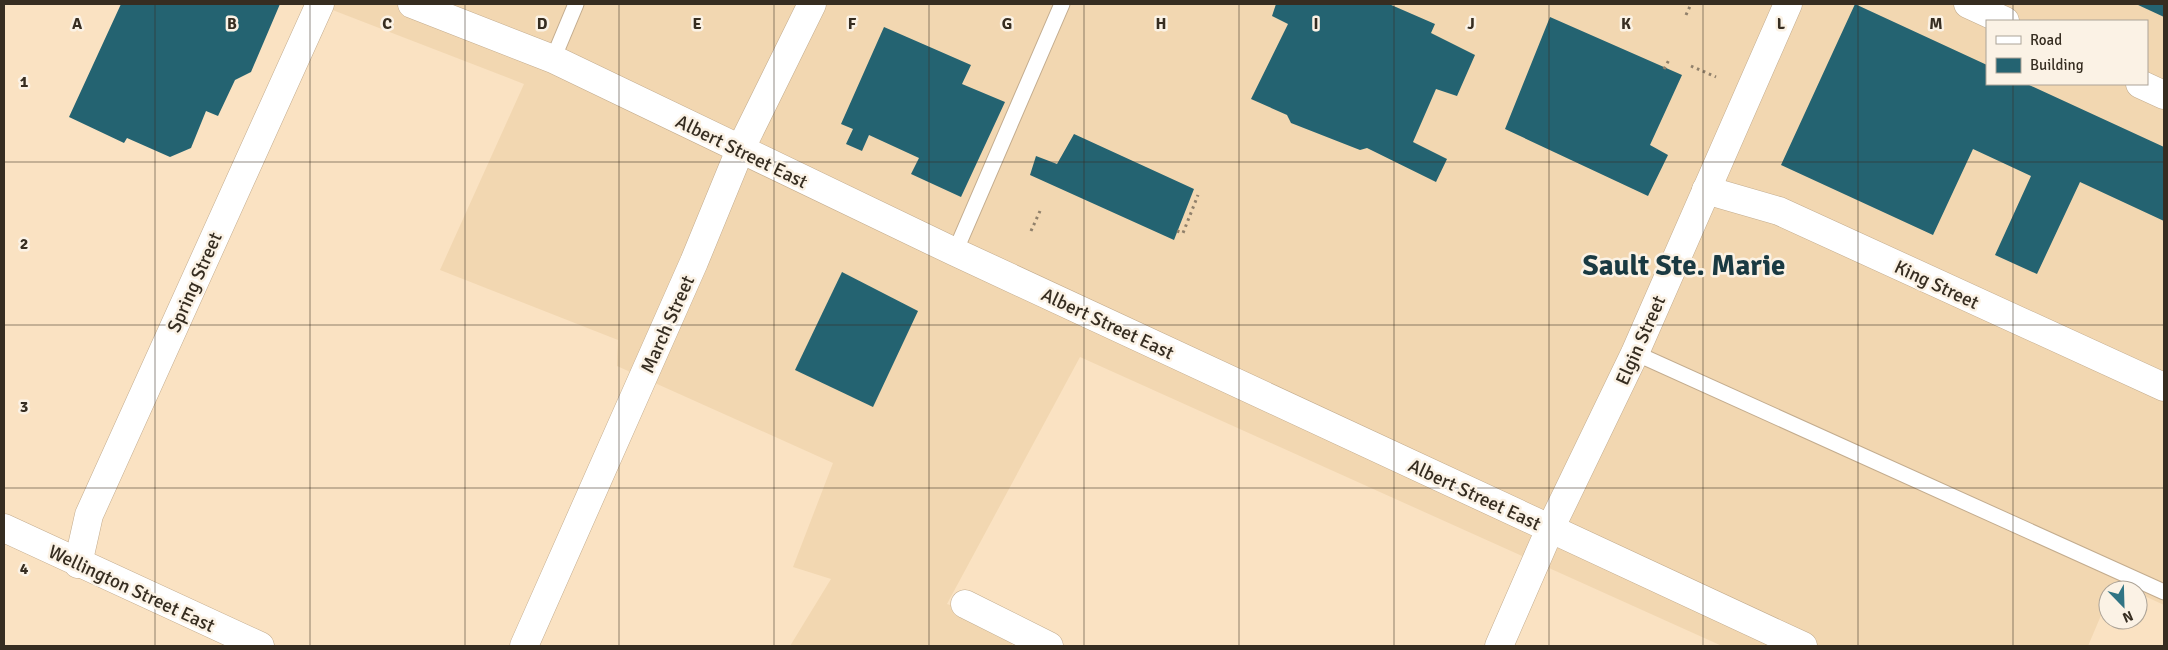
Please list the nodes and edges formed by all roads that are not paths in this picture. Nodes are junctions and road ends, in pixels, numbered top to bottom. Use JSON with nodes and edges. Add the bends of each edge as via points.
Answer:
{"nodes":[{"id":1,"x":320,"y":4,"type":"edge"},
{"id":2,"x":412,"y":4,"type":"edge"},
{"id":3,"x":576,"y":4,"type":"edge"},
{"id":4,"x":812,"y":4,"type":"edge"},
{"id":5,"x":1062,"y":4,"type":"edge"},
{"id":6,"x":1788,"y":4,"type":"edge"},
{"id":7,"x":1968,"y":4,"type":"edge"},
{"id":8,"x":2003,"y":20,"type":"edge"},
{"id":9,"x":553,"y":59,"type":"junction"},
{"id":10,"x":2142,"y":85,"type":"edge"},
{"id":11,"x":2164,"y":95,"type":"edge"},
{"id":12,"x":740,"y":150,"type":"junction"},
{"id":13,"x":1706,"y":190,"type":"junction"},
{"id":14,"x":955,"y":252,"type":"junction"},
{"id":15,"x":1635,"y":353,"type":"junction"},
{"id":16,"x":2164,"y":387,"type":"edge"},
{"id":17,"x":4,"y":528,"type":"edge"},
{"id":18,"x":1550,"y":529,"type":"junction"},
{"id":19,"x":78,"y":564,"type":"junction"},
{"id":20,"x":2164,"y":592,"type":"edge"},
{"id":21,"x":965,"y":604,"type":"dead end"},
{"id":22,"x":260,"y":646,"type":"edge"},
{"id":23,"x":524,"y":646,"type":"edge"},
{"id":24,"x":1049,"y":646,"type":"edge"},
{"id":25,"x":1499,"y":646,"type":"edge"},
{"id":26,"x":1803,"y":646,"type":"edge"}],
"edges":[{"from":1,"to":19,"type":"street","name":"Spring Street","via":[[89,515]]},
{"from":2,"to":9,"type":"street","name":"Albert Street East"},
{"from":3,"to":9,"type":"lane"},
{"from":4,"to":12,"type":"street","name":"March Street"},
{"from":5,"to":14,"type":"lane"},
{"from":6,"to":13,"type":"street","name":"Elgin Street"},
{"from":7,"to":8,"type":"street"},
{"from":9,"to":12,"type":"street","name":"Albert Street East"},
{"from":10,"to":11,"type":"street"},
{"from":12,"to":14,"type":"street","name":"Albert Street East"},
{"from":12,"to":23,"type":"street","name":"March Street","via":[[690,272]]},
{"from":13,"to":15,"type":"street","name":"Elgin Street"},
{"from":13,"to":16,"type":"street","name":"King Street","via":[[1779,211]]},
{"from":14,"to":18,"type":"street","name":"Albert Street East"},
{"from":15,"to":18,"type":"street","name":"Elgin Street"},
{"from":15,"to":20,"type":"lane"},
{"from":17,"to":19,"type":"street","name":"Wellington Street East"},
{"from":18,"to":25,"type":"street","name":"Elgin Street"},
{"from":18,"to":26,"type":"street","name":"Albert Street East"},
{"from":19,"to":22,"type":"street","name":"Wellington Street East"},
{"from":21,"to":24,"type":"street"}]}
